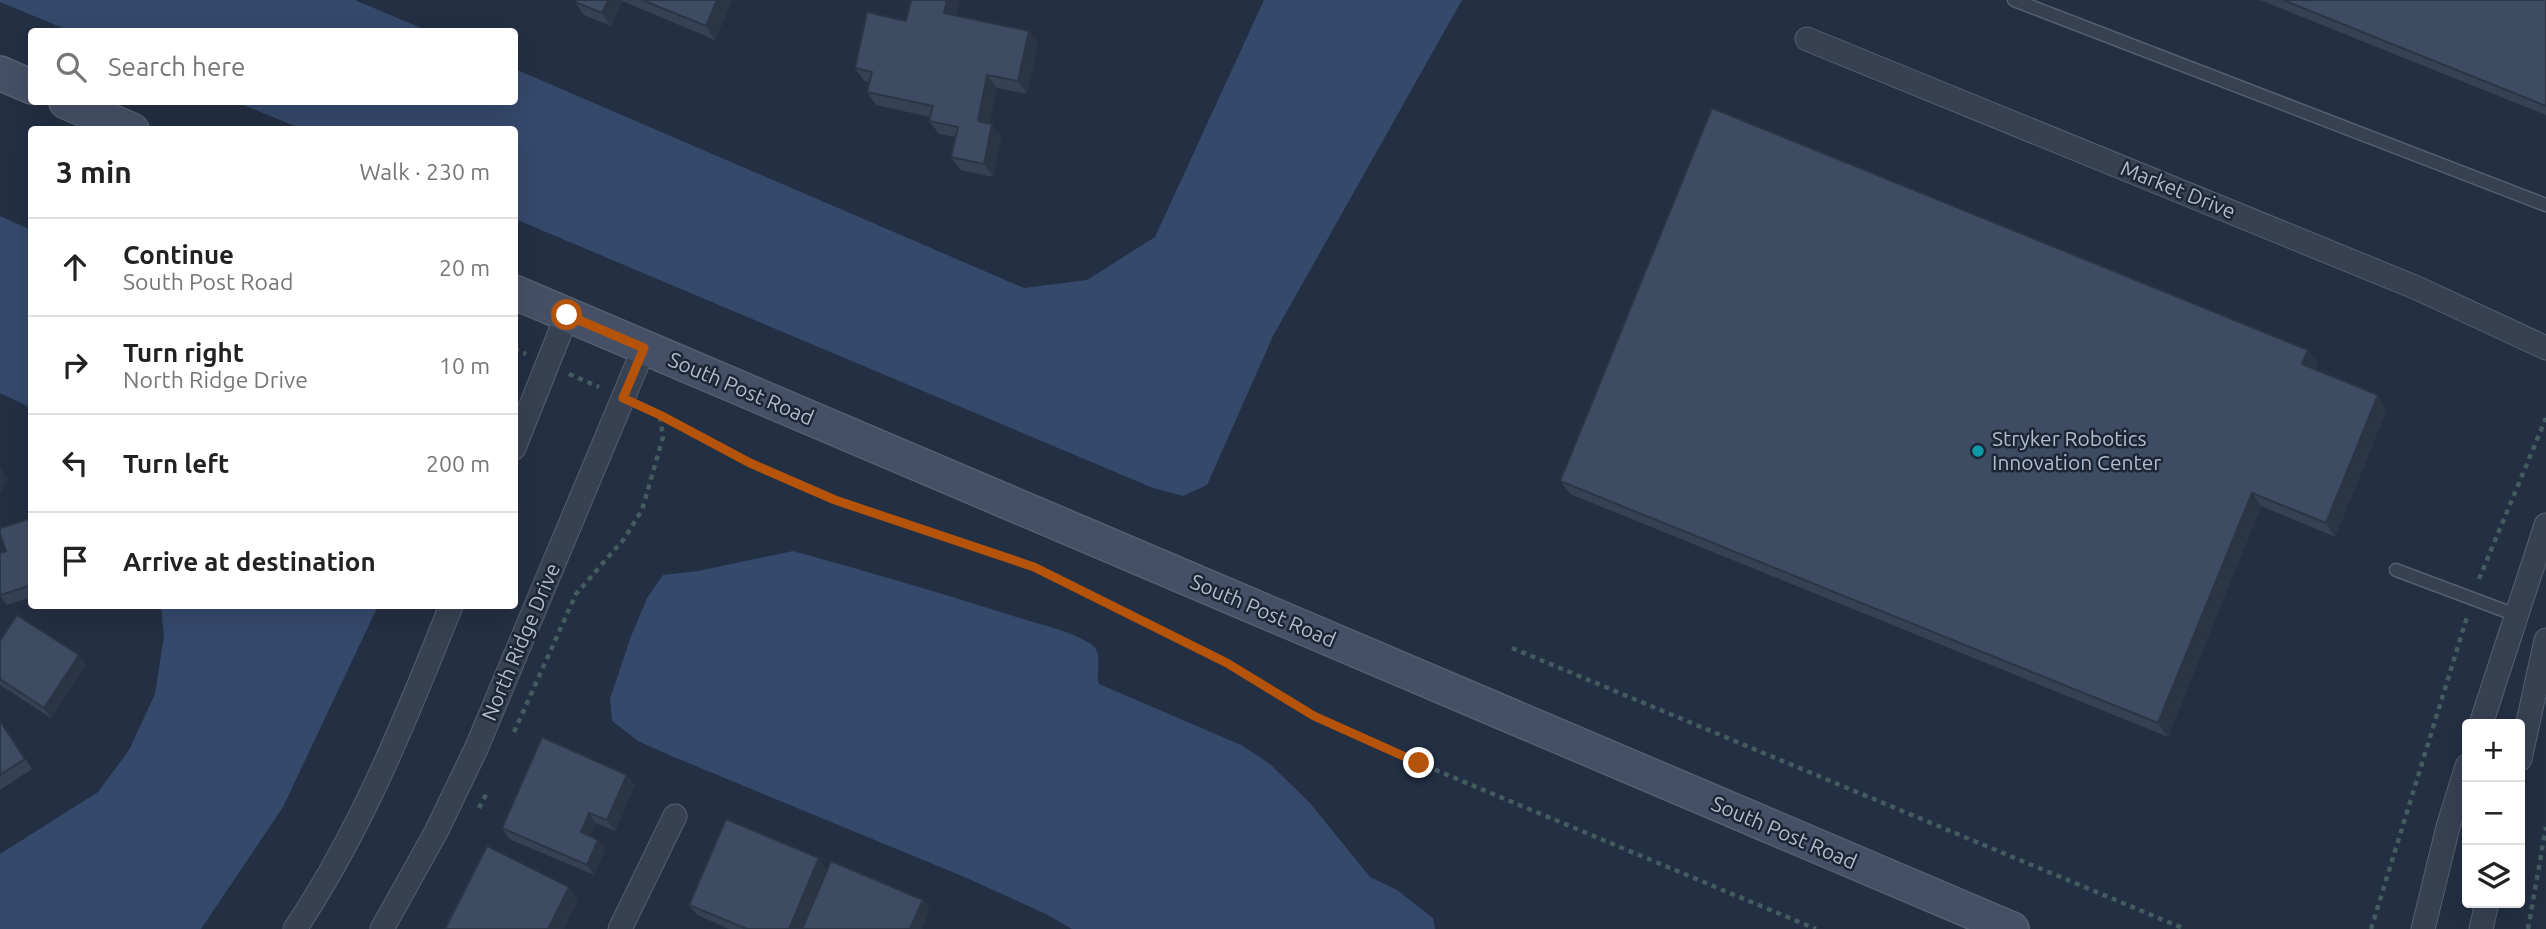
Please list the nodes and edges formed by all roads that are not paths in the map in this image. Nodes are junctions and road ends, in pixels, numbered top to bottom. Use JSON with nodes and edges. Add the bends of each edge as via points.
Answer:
{"nodes":[{"id":1,"x":2014,"y":0,"type":"edge"},
{"id":2,"x":1807,"y":38,"type":"dead end"},
{"id":3,"x":0,"y":73,"type":"edge"},
{"id":4,"x":28,"y":85,"type":"edge"},
{"id":5,"x":73,"y":105,"type":"edge"},
{"id":6,"x":123,"y":126,"type":"edge"},
{"id":7,"x":2546,"y":205,"type":"edge"},
{"id":8,"x":518,"y":294,"type":"edge"},
{"id":9,"x":567,"y":315,"type":"junction"},
{"id":10,"x":644,"y":348,"type":"junction"},
{"id":11,"x":2546,"y":348,"type":"edge"},
{"id":12,"x":518,"y":437,"type":"edge"},
{"id":13,"x":2546,"y":525,"type":"edge"},
{"id":14,"x":2396,"y":570,"type":"dead end"},
{"id":15,"x":450,"y":609,"type":"edge"},
{"id":16,"x":2516,"y":615,"type":"junction"},
{"id":17,"x":2546,"y":640,"type":"edge"},
{"id":18,"x":2483,"y":719,"type":"edge"},
{"id":19,"x":2525,"y":736,"type":"edge"},
{"id":20,"x":2462,"y":782,"type":"edge"},
{"id":21,"x":675,"y":816,"type":"dead end"},
{"id":22,"x":2486,"y":908,"type":"edge"},
{"id":23,"x":295,"y":929,"type":"edge"},
{"id":24,"x":382,"y":929,"type":"edge"},
{"id":25,"x":620,"y":929,"type":"edge"},
{"id":26,"x":2012,"y":929,"type":"edge"},
{"id":27,"x":2423,"y":929,"type":"edge"},
{"id":28,"x":2481,"y":929,"type":"edge"}],
"edges":[{"from":1,"to":7,"type":"lane"},
{"from":2,"to":11,"type":"street","name":"Market Drive","via":[[2417,288]]},
{"from":3,"to":4,"type":"street"},
{"from":5,"to":6,"type":"street"},
{"from":8,"to":9,"type":"street","name":"South Post Road"},
{"from":9,"to":10,"type":"street","name":"South Post Road"},
{"from":9,"to":12,"type":"street"},
{"from":10,"to":24,"type":"street","name":"North Ridge Drive","via":[[476,749]]},
{"from":10,"to":26,"type":"street","name":"South Post Road"},
{"from":13,"to":16,"type":"street"},
{"from":14,"to":16,"type":"lane"},
{"from":15,"to":23,"type":"street","via":[[400,733],[355,825]]},
{"from":16,"to":18,"type":"street"},
{"from":17,"to":19,"type":"street"},
{"from":20,"to":27,"type":"street"},
{"from":21,"to":25,"type":"street"},
{"from":22,"to":28,"type":"street"}]}
